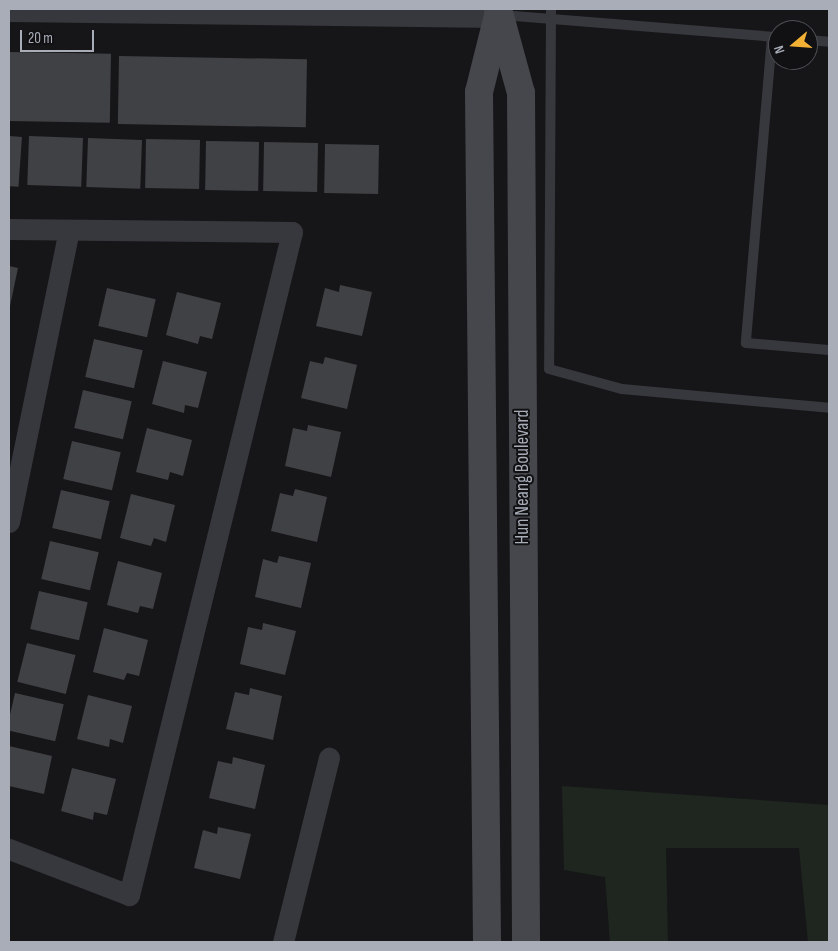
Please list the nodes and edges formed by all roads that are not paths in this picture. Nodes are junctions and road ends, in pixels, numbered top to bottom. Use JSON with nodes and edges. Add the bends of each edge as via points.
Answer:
{"nodes":[{"id":1,"x":9,"y":9,"type":"edge"},
{"id":2,"x":498,"y":12,"type":"edge"},
{"id":3,"x":551,"y":13,"type":"edge"},
{"id":4,"x":768,"y":36,"type":"edge"},
{"id":5,"x":772,"y":70,"type":"edge"},
{"id":6,"x":9,"y":229,"type":"edge"},
{"id":7,"x":69,"y":230,"type":"junction"},
{"id":8,"x":829,"y":350,"type":"edge"},
{"id":9,"x":829,"y":408,"type":"edge"},
{"id":10,"x":9,"y":522,"type":"edge"},
{"id":11,"x":483,"y":537,"type":"junction"},
{"id":12,"x":523,"y":538,"type":"junction"},
{"id":13,"x":485,"y":672,"type":"junction"},
{"id":14,"x":524,"y":674,"type":"junction"},
{"id":15,"x":329,"y":758,"type":"dead end"},
{"id":16,"x":9,"y":849,"type":"edge"},
{"id":17,"x":486,"y":860,"type":"junction"},
{"id":18,"x":525,"y":861,"type":"junction"},
{"id":19,"x":283,"y":942,"type":"edge"},
{"id":20,"x":487,"y":942,"type":"edge"},
{"id":21,"x":526,"y":942,"type":"edge"}],
"edges":[{"from":1,"to":2,"type":"street"},
{"from":2,"to":3,"type":"lane"},
{"from":2,"to":11,"type":"main road","via":[[479,92]]},
{"from":2,"to":12,"type":"main road","name":"Hun Neang Boulevard","via":[[520,93]]},
{"from":3,"to":4,"type":"lane"},
{"from":3,"to":9,"type":"lane","via":[[549,368],[622,389]]},
{"from":5,"to":8,"type":"lane","via":[[746,342]]},
{"from":6,"to":7,"type":"street"},
{"from":7,"to":10,"type":"street"},
{"from":7,"to":16,"type":"street","via":[[292,232],[129,896]]},
{"from":11,"to":12,"type":"main road"},
{"from":11,"to":13,"type":"main road"},
{"from":12,"to":14,"type":"main road","name":"Hun Neang Boulevard"},
{"from":13,"to":14,"type":"main road"},
{"from":13,"to":17,"type":"main road"},
{"from":14,"to":18,"type":"main road","name":"Hun Neang Boulevard"},
{"from":15,"to":19,"type":"street"},
{"from":17,"to":18,"type":"main road"},
{"from":17,"to":20,"type":"main road"},
{"from":18,"to":21,"type":"main road","name":"Hun Neang Boulevard"}]}
